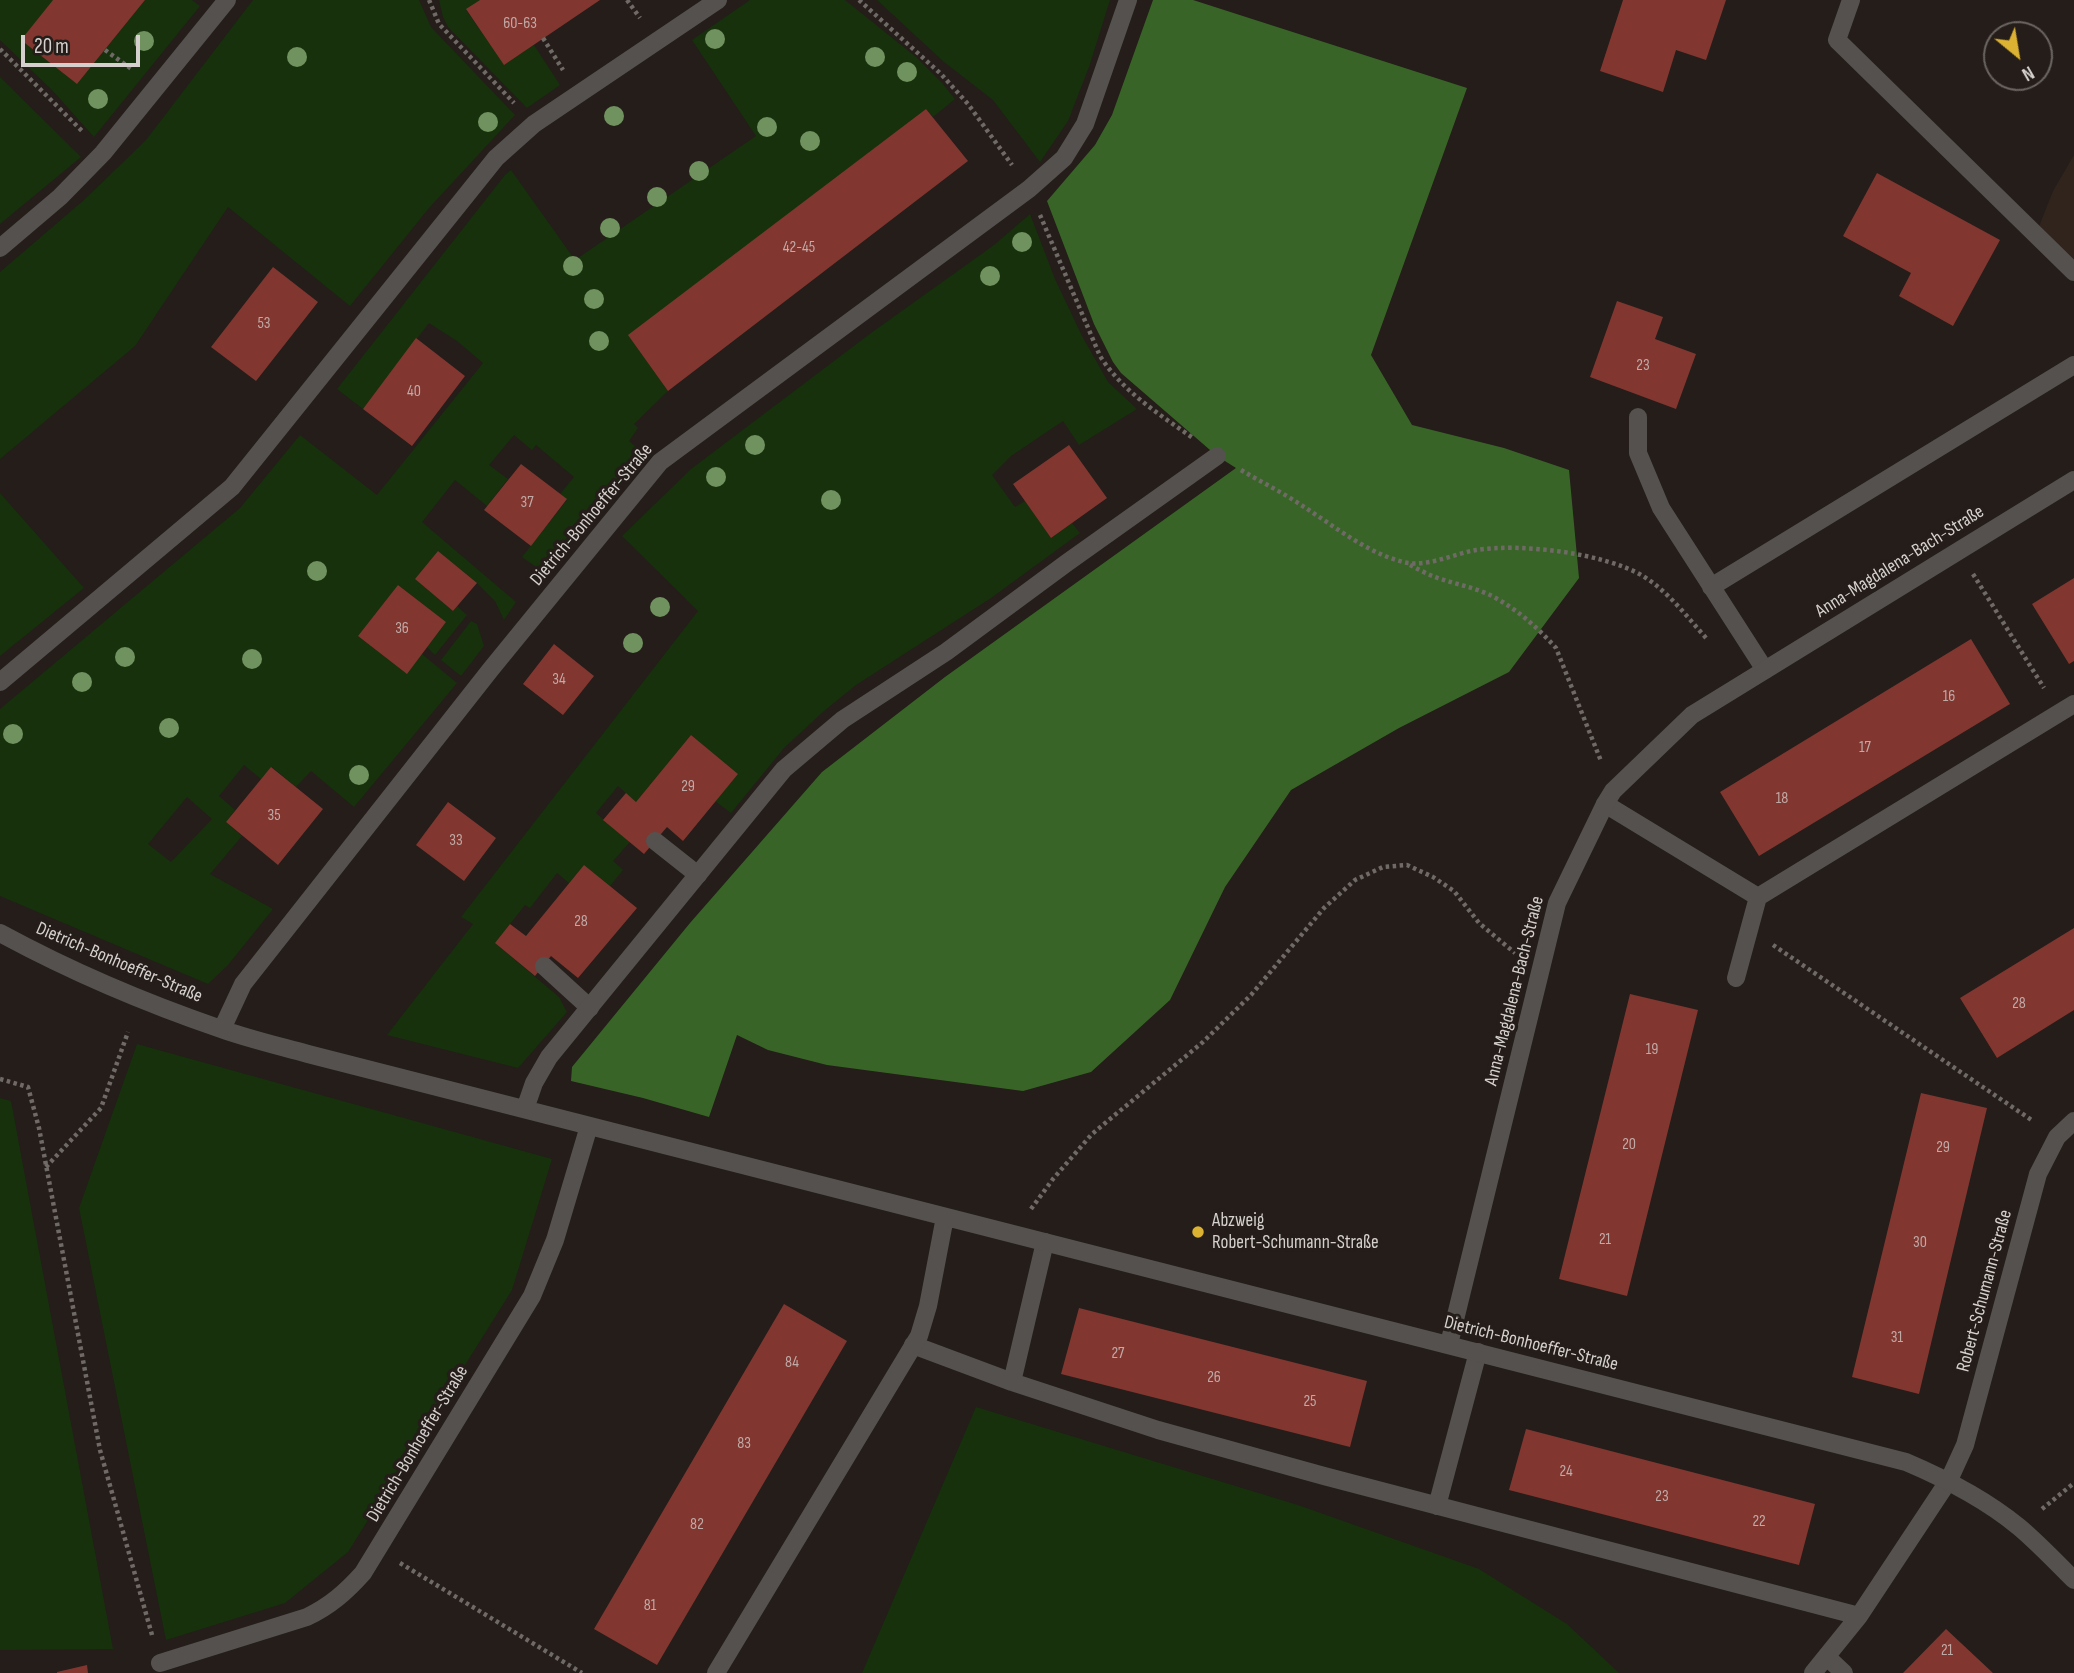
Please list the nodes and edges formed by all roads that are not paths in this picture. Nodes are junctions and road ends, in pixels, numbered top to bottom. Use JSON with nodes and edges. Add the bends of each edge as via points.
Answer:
{"nodes":[{"id":1,"x":227,"y":0,"type":"edge"},
{"id":2,"x":718,"y":0,"type":"edge"},
{"id":3,"x":1128,"y":0,"type":"edge"},
{"id":4,"x":1851,"y":0,"type":"edge"},
{"id":5,"x":0,"y":248,"type":"edge"},
{"id":6,"x":2074,"y":272,"type":"edge"},
{"id":7,"x":2074,"y":365,"type":"edge"},
{"id":8,"x":1639,"y":417,"type":"dead end"},
{"id":9,"x":1217,"y":456,"type":"road end"},
{"id":10,"x":2074,"y":480,"type":"edge"},
{"id":11,"x":1711,"y":587,"type":"junction"},
{"id":12,"x":1765,"y":670,"type":"junction"},
{"id":13,"x":0,"y":682,"type":"edge"},
{"id":14,"x":2067,"y":709,"type":"edge"},
{"id":15,"x":1609,"y":798,"type":"junction"},
{"id":16,"x":656,"y":841,"type":"dead end"},
{"id":17,"x":698,"y":875,"type":"junction"},
{"id":18,"x":1758,"y":897,"type":"junction"},
{"id":19,"x":0,"y":933,"type":"edge"},
{"id":20,"x":544,"y":966,"type":"dead end"},
{"id":21,"x":1737,"y":978,"type":"dead end"},
{"id":22,"x":590,"y":1007,"type":"junction"},
{"id":23,"x":222,"y":1030,"type":"junction"},
{"id":24,"x":525,"y":1109,"type":"junction"},
{"id":25,"x":2074,"y":1121,"type":"edge"},
{"id":26,"x":589,"y":1126,"type":"junction"},
{"id":27,"x":945,"y":1217,"type":"junction"},
{"id":28,"x":1045,"y":1242,"type":"junction"},
{"id":29,"x":913,"y":1345,"type":"junction"},
{"id":30,"x":1450,"y":1345,"type":"junction"},
{"id":31,"x":1478,"y":1352,"type":"junction"},
{"id":32,"x":1013,"y":1382,"type":"junction"},
{"id":33,"x":1949,"y":1480,"type":"junction"},
{"id":34,"x":1437,"y":1506,"type":"junction"},
{"id":35,"x":2074,"y":1580,"type":"edge"},
{"id":36,"x":1859,"y":1616,"type":"junction"},
{"id":37,"x":1827,"y":1657,"type":"junction"},
{"id":38,"x":161,"y":1668,"type":"edge"},
{"id":39,"x":716,"y":1673,"type":"edge"},
{"id":40,"x":1813,"y":1673,"type":"edge"},
{"id":41,"x":1844,"y":1673,"type":"edge"}],
"edges":[{"from":1,"to":5,"type":"street","via":[[103,153]]},
{"from":2,"to":13,"type":"street","via":[[534,124],[496,158],[232,487]]},
{"from":3,"to":23,"type":"street","name":"Dietrich-Bonhoeffer-Straße","via":[[1085,124],[1064,158],[660,462],[243,984]]},
{"from":4,"to":6,"type":"street","via":[[1837,40]]},
{"from":7,"to":11,"type":"street"},
{"from":8,"to":11,"type":"street","via":[[1638,453],[1661,508]]},
{"from":9,"to":17,"type":"street","via":[[946,652],[842,720],[784,769]]},
{"from":10,"to":12,"type":"street","name":"Anna-Magdalena-Bach-Straße"},
{"from":11,"to":12,"type":"street"},
{"from":12,"to":15,"type":"street","name":"Anna-Magdalena-Bach-Straße","via":[[1692,715]]},
{"from":14,"to":18,"type":"street"},
{"from":15,"to":18,"type":"street"},
{"from":15,"to":30,"type":"street","name":"Anna-Magdalena-Bach-Straße","via":[[1557,902]]},
{"from":16,"to":17,"type":"street"},
{"from":17,"to":22,"type":"street"},
{"from":18,"to":21,"type":"street"},
{"from":19,"to":23,"type":"street","name":"Dietrich-Bonhoeffer-Straße","via":[[106,984]]},
{"from":20,"to":22,"type":"street"},
{"from":22,"to":24,"type":"street","via":[[549,1057]]},
{"from":23,"to":24,"type":"street","name":"Dietrich-Bonhoeffer-Straße"},
{"from":24,"to":26,"type":"street","name":"Dietrich-Bonhoeffer-Straße"},
{"from":25,"to":33,"type":"street","name":"Robert-Schumann-Straße","via":[[2057,1137],[2038,1174],[1965,1445]]},
{"from":26,"to":27,"type":"street","name":"Dietrich-Bonhoeffer-Straße"},
{"from":26,"to":38,"type":"street","name":"Dietrich-Bonhoeffer-Straße","via":[[555,1240],[532,1296],[363,1573],[327,1608]]},
{"from":27,"to":28,"type":"street","name":"Dietrich-Bonhoeffer-Straße"},
{"from":27,"to":29,"type":"street","via":[[928,1306]]},
{"from":28,"to":30,"type":"street","name":"Dietrich-Bonhoeffer-Straße"},
{"from":28,"to":32,"type":"street"},
{"from":29,"to":32,"type":"street"},
{"from":29,"to":39,"type":"street"},
{"from":30,"to":31,"type":"street","name":"Dietrich-Bonhoeffer-Straße"},
{"from":31,"to":33,"type":"street","name":"Dietrich-Bonhoeffer-Straße","via":[[1906,1461]]},
{"from":31,"to":34,"type":"street"},
{"from":32,"to":34,"type":"street","via":[[1158,1430]]},
{"from":33,"to":35,"type":"street","name":"Dietrich-Bonhoeffer-Straße","via":[[2019,1527]]},
{"from":33,"to":36,"type":"street","name":"Robert-Schumann-Straße"},
{"from":34,"to":36,"type":"street"},
{"from":36,"to":37,"type":"street","name":"Robert-Schumann-Straße"},
{"from":37,"to":40,"type":"street","name":"Robert-Schumann-Straße"},
{"from":37,"to":41,"type":"street"}]}
